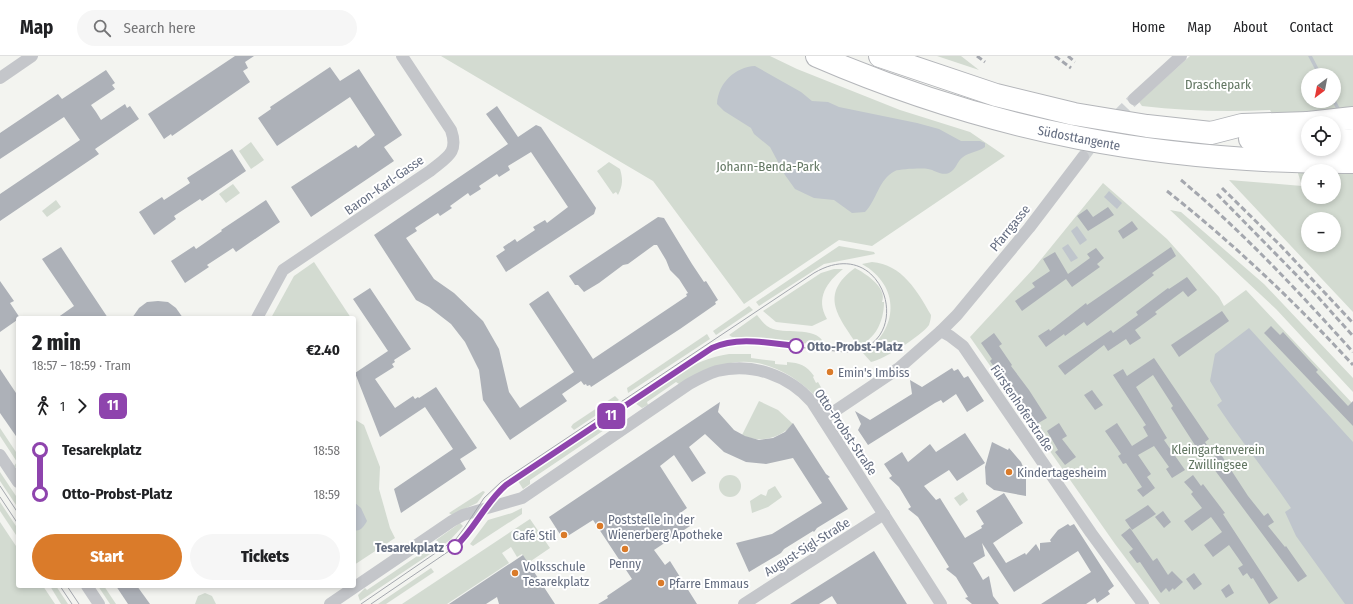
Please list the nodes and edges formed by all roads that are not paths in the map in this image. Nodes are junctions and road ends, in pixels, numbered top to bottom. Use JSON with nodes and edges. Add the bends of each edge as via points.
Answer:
{"nodes":[{"id":1,"x":32,"y":56,"type":"edge"},
{"id":2,"x":402,"y":56,"type":"edge"},
{"id":3,"x":817,"y":56,"type":"edge"},
{"id":4,"x":880,"y":56,"type":"edge"},
{"id":5,"x":1181,"y":56,"type":"edge"},
{"id":6,"x":0,"y":78,"type":"edge"},
{"id":7,"x":1134,"y":99,"type":"tunnel mouth"},
{"id":8,"x":1353,"y":118,"type":"edge"},
{"id":9,"x":1341,"y":119,"type":"edge"},
{"id":10,"x":1301,"y":126,"type":"edge"},
{"id":11,"x":1281,"y":133,"type":"junction"},
{"id":12,"x":1301,"y":139,"type":"edge"},
{"id":13,"x":1353,"y":140,"type":"edge"},
{"id":14,"x":1341,"y":141,"type":"edge"},
{"id":15,"x":1083,"y":157,"type":"tunnel mouth"},
{"id":16,"x":1353,"y":162,"type":"edge"},
{"id":17,"x":258,"y":316,"type":"edge"},
{"id":18,"x":941,"y":331,"type":"junction"},
{"id":19,"x":823,"y":419,"type":"junction"},
{"id":20,"x":0,"y":455,"type":"edge"},
{"id":21,"x":16,"y":477,"type":"edge"},
{"id":22,"x":884,"y":514,"type":"junction"},
{"id":23,"x":356,"y":586,"type":"edge"},
{"id":24,"x":88,"y":588,"type":"edge"},
{"id":25,"x":353,"y":588,"type":"edge"},
{"id":26,"x":99,"y":604,"type":"edge"},
{"id":27,"x":330,"y":604,"type":"edge"},
{"id":28,"x":744,"y":604,"type":"edge"},
{"id":29,"x":941,"y":604,"type":"edge"},
{"id":30,"x":1143,"y":604,"type":"edge"}],
"edges":[{"from":1,"to":6,"type":"street"},
{"from":2,"to":17,"type":"street","name":"Baron-Karl-Gasse","via":[[451,130],[455,142],[450,154],[430,171],[283,270]]},
{"from":3,"to":16,"type":"highway","name":"Südosttangente","via":[[906,92],[961,110],[1111,145],[1200,157]]},
{"from":4,"to":11,"type":"highway","name":"Südosttangente","via":[[996,95],[1074,114],[1211,133],[1242,125]]},
{"from":5,"to":7,"type":"street"},
{"from":8,"to":9,"type":"highway","name":"Südosttangente"},
{"from":10,"to":11,"type":"highway","name":"Südosttangente"},
{"from":11,"to":12,"type":"highway"},
{"from":13,"to":14,"type":"highway"},
{"from":15,"to":18,"type":"street","name":"Pfarrgasse","via":[[1029,228]]},
{"from":18,"to":19,"type":"street","via":[[899,368]]},
{"from":18,"to":30,"type":"street","name":"Fürstenhoferstraße","via":[[963,346],[1091,533]]},
{"from":19,"to":22,"type":"street","name":"Otto-Probst-Straße"},
{"from":19,"to":23,"type":"street","name":"Otto-Probst-Straße","via":[[797,387],[782,378],[737,368],[709,374],[689,384],[522,498],[452,520]]},
{"from":20,"to":21,"type":"street"},
{"from":22,"to":28,"type":"street","name":"August-Sigl-Straße"},
{"from":22,"to":29,"type":"street","name":"Otto-Probst-Straße"},
{"from":24,"to":26,"type":"street"},
{"from":25,"to":27,"type":"street","name":"Otto-Probst-Straße"}]}
